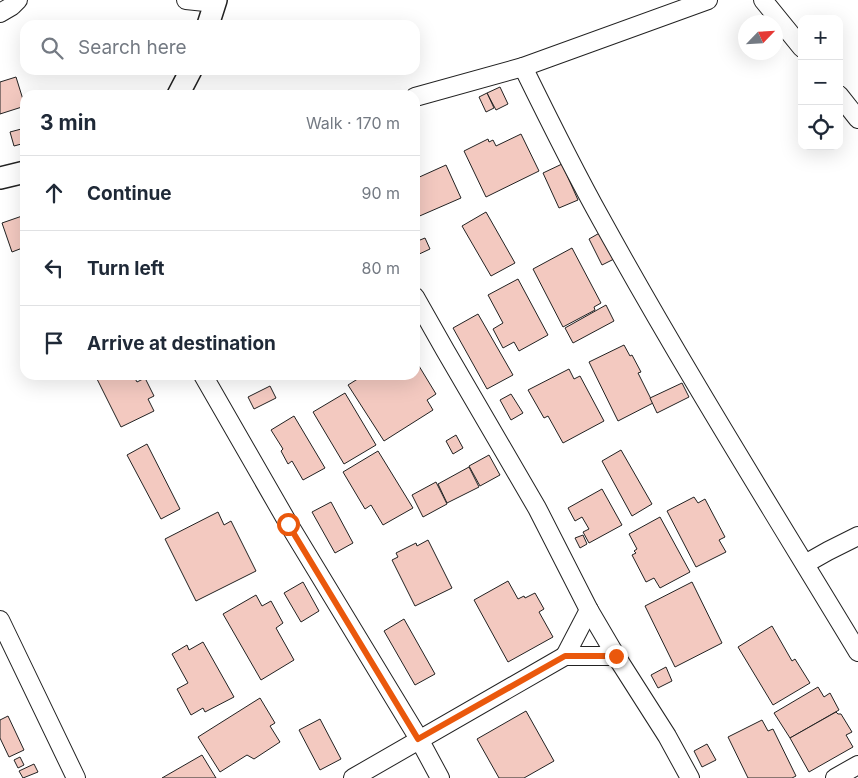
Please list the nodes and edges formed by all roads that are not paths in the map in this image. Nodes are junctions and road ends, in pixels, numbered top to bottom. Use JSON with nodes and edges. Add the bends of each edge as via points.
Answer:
{"nodes":[{"id":1,"x":18,"y":0,"type":"edge"},
{"id":2,"x":186,"y":0,"type":"edge"},
{"id":3,"x":763,"y":0,"type":"edge"},
{"id":4,"x":698,"y":1,"type":"edge"},
{"id":5,"x":215,"y":2,"type":"edge"},
{"id":6,"x":0,"y":13,"type":"edge"},
{"id":7,"x":210,"y":20,"type":"edge"},
{"id":8,"x":798,"y":43,"type":"edge"},
{"id":9,"x":523,"y":67,"type":"junction"},
{"id":10,"x":188,"y":75,"type":"edge"},
{"id":11,"x":181,"y":90,"type":"edge"},
{"id":12,"x":420,"y":96,"type":"edge"},
{"id":13,"x":843,"y":100,"type":"edge"},
{"id":14,"x":858,"y":118,"type":"edge"},
{"id":15,"x":20,"y":173,"type":"edge"},
{"id":16,"x":0,"y":178,"type":"edge"},
{"id":17,"x":420,"y":306,"type":"edge"},
{"id":18,"x":206,"y":380,"type":"edge"},
{"id":19,"x":858,"y":536,"type":"edge"},
{"id":20,"x":805,"y":564,"type":"junction"},
{"id":21,"x":589,"y":610,"type":"junction"},
{"id":22,"x":0,"y":620,"type":"edge"},
{"id":23,"x":858,"y":652,"type":"edge"},
{"id":24,"x":565,"y":656,"type":"junction"},
{"id":25,"x":616,"y":656,"type":"junction"},
{"id":26,"x":418,"y":739,"type":"junction"},
{"id":27,"x":858,"y":765,"type":"edge"},
{"id":28,"x":76,"y":778,"type":"edge"},
{"id":29,"x":353,"y":778,"type":"edge"},
{"id":30,"x":440,"y":778,"type":"edge"},
{"id":31,"x":690,"y":778,"type":"edge"},
{"id":32,"x":834,"y":778,"type":"edge"}],
"edges":[{"from":1,"to":6,"type":"street"},
{"from":2,"to":5,"type":"street"},
{"from":3,"to":8,"type":"street"},
{"from":4,"to":9,"type":"street"},
{"from":5,"to":7,"type":"street"},
{"from":9,"to":12,"type":"street"},
{"from":9,"to":20,"type":"street","via":[[601,219],[695,384]]},
{"from":10,"to":11,"type":"street"},
{"from":13,"to":14,"type":"street"},
{"from":15,"to":16,"type":"street"},
{"from":17,"to":21,"type":"street","via":[[537,508]]},
{"from":18,"to":26,"type":"street","via":[[288,524]]},
{"from":19,"to":20,"type":"street"},
{"from":20,"to":23,"type":"street"},
{"from":21,"to":24,"type":"street"},
{"from":21,"to":25,"type":"street"},
{"from":22,"to":28,"type":"street"},
{"from":24,"to":25,"type":"street"},
{"from":24,"to":26,"type":"street"},
{"from":25,"to":31,"type":"street"},
{"from":26,"to":29,"type":"street"},
{"from":26,"to":30,"type":"street"},
{"from":27,"to":32,"type":"street"}]}
